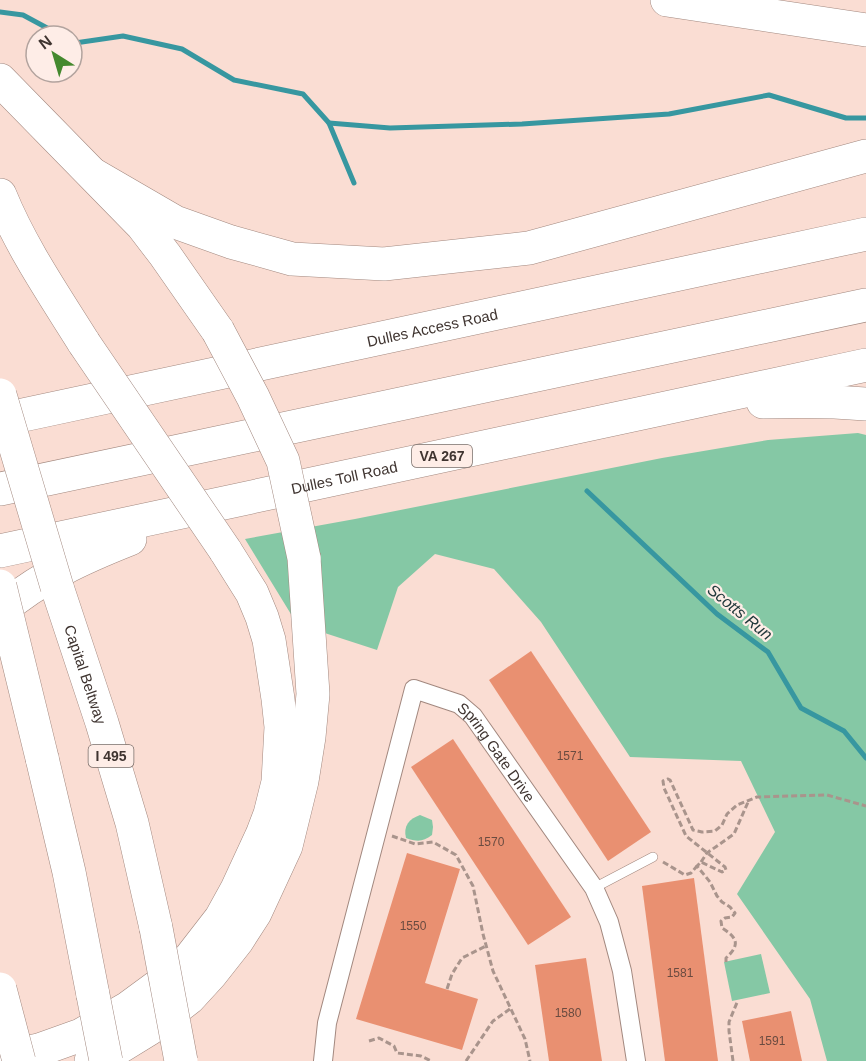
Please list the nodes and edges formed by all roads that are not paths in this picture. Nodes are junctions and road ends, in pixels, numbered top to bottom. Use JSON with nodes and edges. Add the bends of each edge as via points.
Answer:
{"nodes":[{"id":1,"x":668,"y":0,"type":"edge"},
{"id":2,"x":866,"y":30,"type":"edge"},
{"id":3,"x":0,"y":80,"type":"edge"},
{"id":4,"x":866,"y":156,"type":"edge"},
{"id":5,"x":94,"y":175,"type":"junction"},
{"id":6,"x":0,"y":195,"type":"edge"},
{"id":7,"x":866,"y":234,"type":"edge"},
{"id":8,"x":866,"y":305,"type":"edge"},
{"id":9,"x":866,"y":364,"type":"edge"},
{"id":10,"x":0,"y":395,"type":"edge"},
{"id":11,"x":866,"y":404,"type":"edge"},
{"id":12,"x":618,"y":418,"type":"junction"},
{"id":13,"x":0,"y":420,"type":"edge"},
{"id":14,"x":0,"y":489,"type":"edge"},
{"id":15,"x":265,"y":493,"type":"junction"},
{"id":16,"x":0,"y":551,"type":"edge"},
{"id":17,"x":0,"y":586,"type":"edge"},
{"id":18,"x":0,"y":611,"type":"edge"},
{"id":19,"x":653,"y":857,"type":"road end"},
{"id":20,"x":594,"y":888,"type":"junction"},
{"id":21,"x":0,"y":989,"type":"edge"},
{"id":22,"x":0,"y":1058,"type":"edge"},
{"id":23,"x":19,"y":1061,"type":"edge"},
{"id":24,"x":91,"y":1061,"type":"edge"},
{"id":25,"x":106,"y":1061,"type":"edge"},
{"id":26,"x":181,"y":1061,"type":"edge"},
{"id":27,"x":323,"y":1061,"type":"edge"},
{"id":28,"x":636,"y":1061,"type":"edge"}],
"edges":[{"from":1,"to":2,"type":"highway"},
{"from":3,"to":5,"type":"highway"},
{"from":4,"to":5,"type":"highway","via":[[529,248],[384,264],[292,259],[231,242],[175,222]]},
{"from":5,"to":24,"type":"highway","bridge":true,"via":[[142,225],[218,331],[283,461],[304,558],[313,694],[304,770],[286,846],[255,912],[237,941],[189,998],[149,1029]]},
{"from":6,"to":22,"type":"highway","bridge":true,"via":[[40,274],[252,593],[269,640],[281,727],[278,782],[262,835],[221,918],[190,958],[128,1008],[81,1035]]},
{"from":7,"to":13,"type":"highway","name":"Dulles Access Road"},
{"from":8,"to":14,"type":"highway"},
{"from":9,"to":12,"type":"highway","name":"Dulles Toll Road","number":"VA 267"},
{"from":10,"to":26,"type":"highway","name":"Capital Beltway","number":"I 495","bridge":true,"via":[[132,823]]},
{"from":11,"to":12,"type":"highway","via":[[757,402]]},
{"from":12,"to":15,"type":"highway","name":"Dulles Toll Road","number":"VA 267"},
{"from":15,"to":16,"type":"highway","name":"Dulles Toll Road","number":"VA 267"},
{"from":15,"to":18,"type":"highway","via":[[86,557],[43,579]]},
{"from":17,"to":25,"type":"highway","bridge":true,"via":[[69,872]]},
{"from":19,"to":20,"type":"lane"},
{"from":20,"to":27,"type":"street","name":"Spring Gate Drive","via":[[473,716],[459,704],[414,689],[327,1023]]},
{"from":20,"to":28,"type":"street","name":"Spring Gate Drive","via":[[609,922],[622,971]]},
{"from":21,"to":23,"type":"highway","bridge":true}]}
